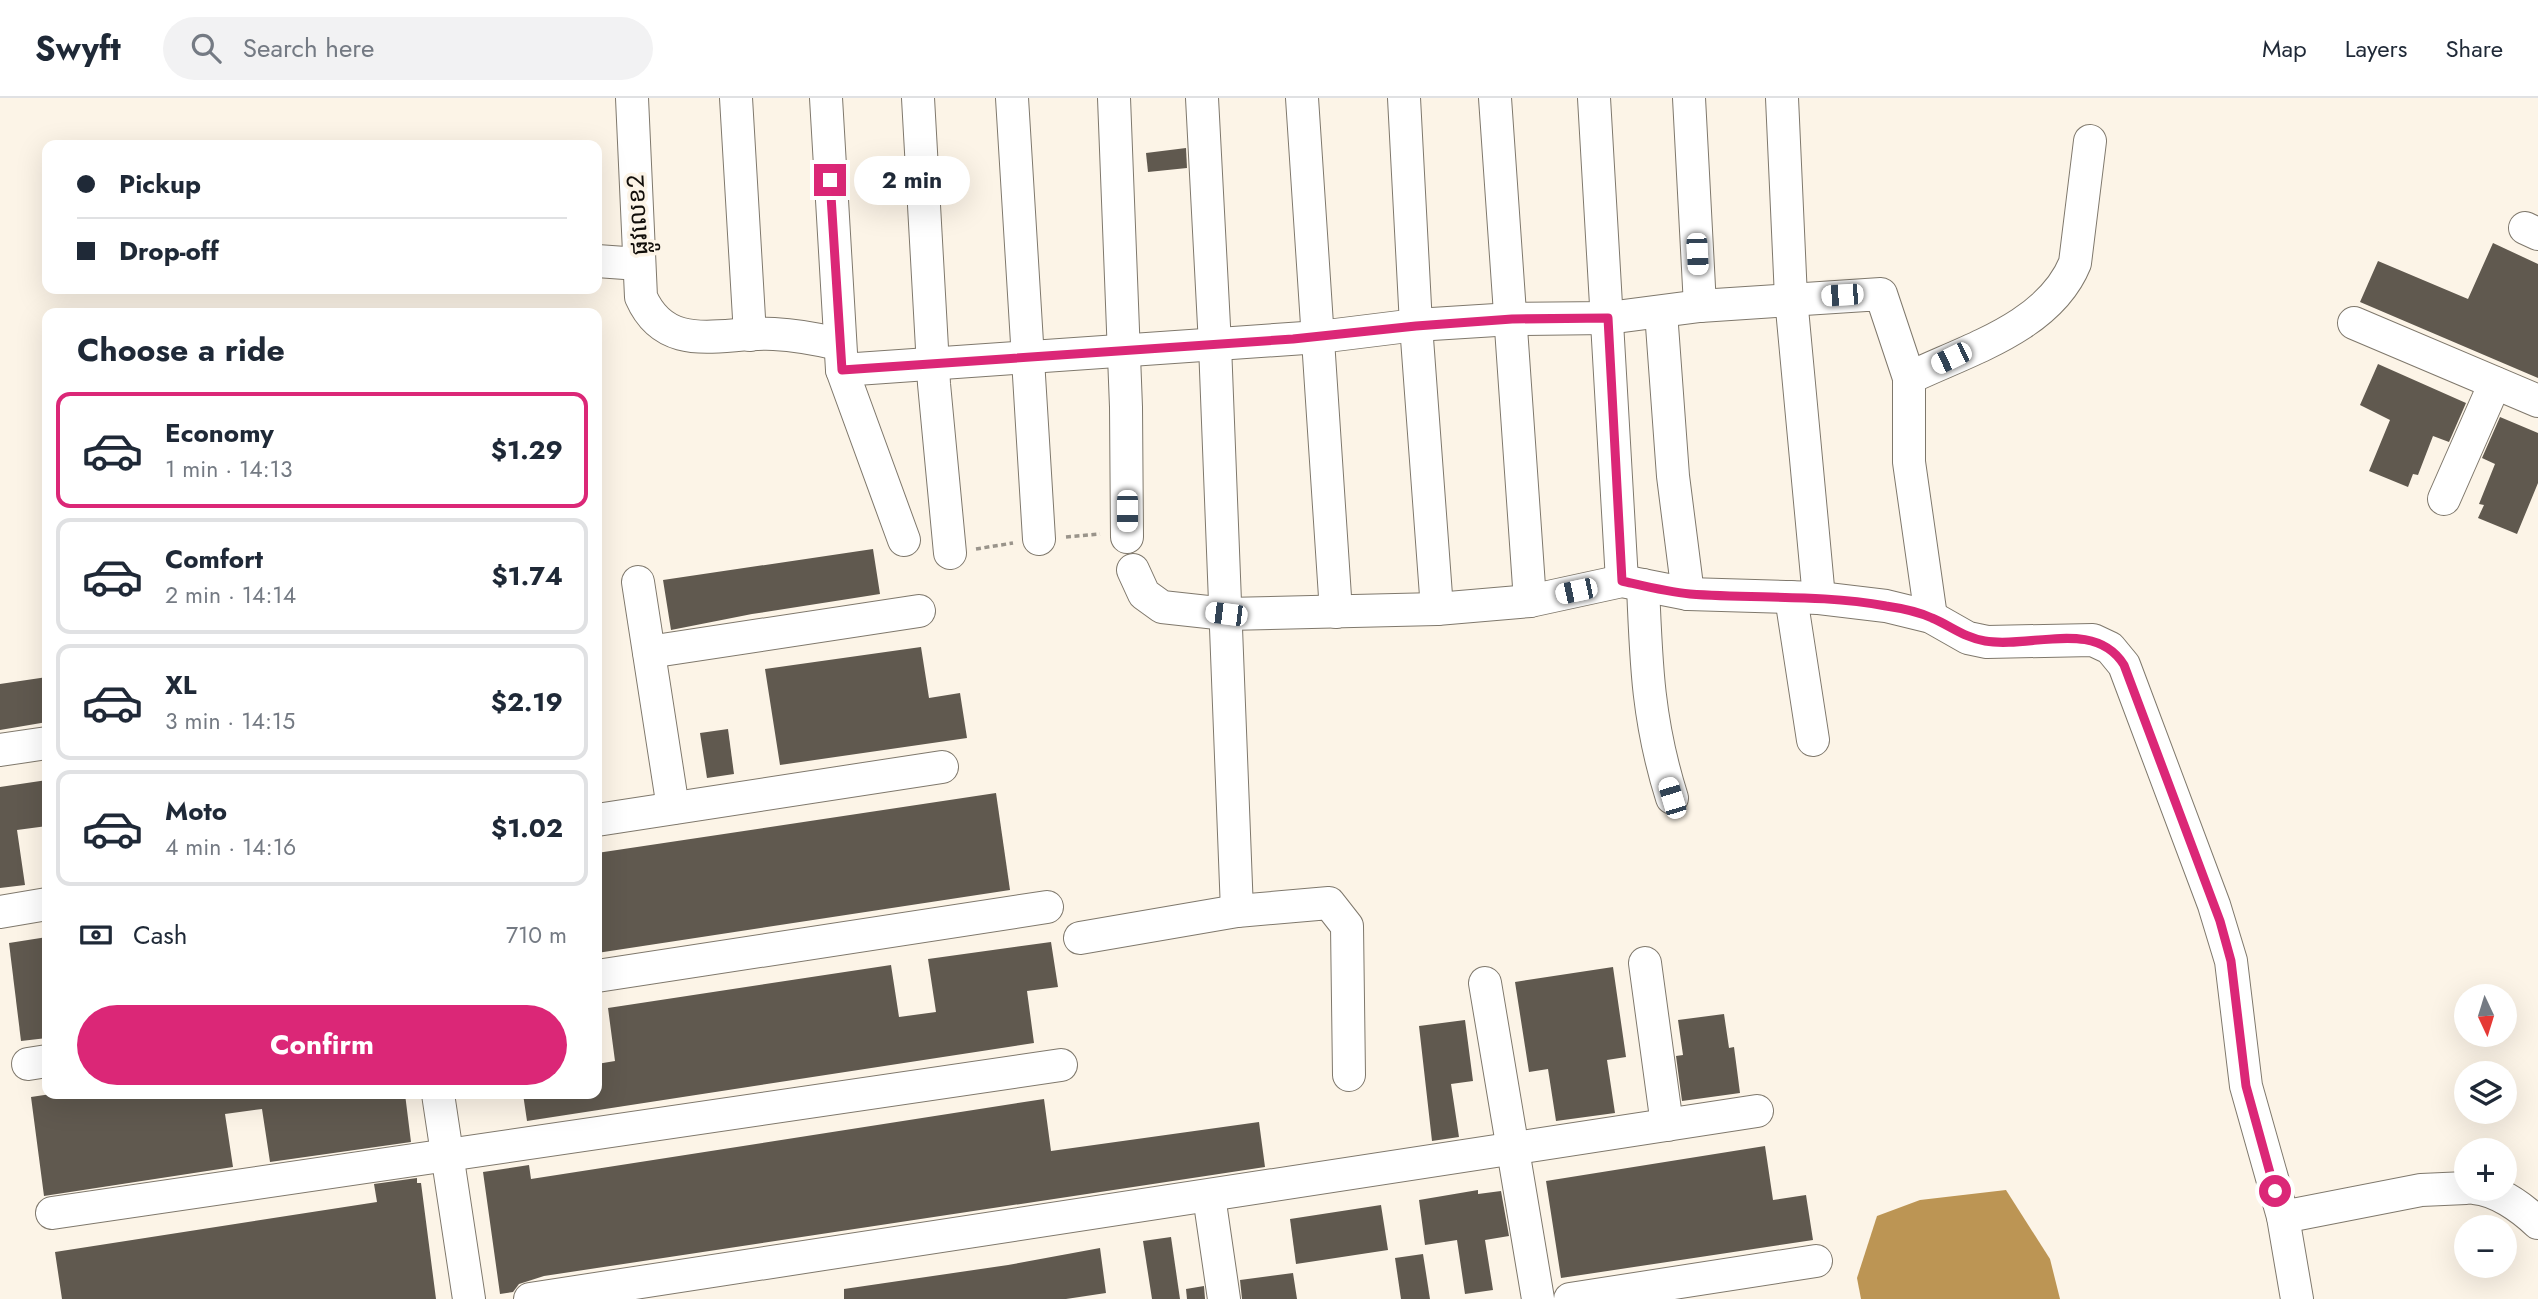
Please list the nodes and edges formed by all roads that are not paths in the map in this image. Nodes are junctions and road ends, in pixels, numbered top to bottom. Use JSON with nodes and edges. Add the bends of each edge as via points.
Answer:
{"nodes":[{"id":1,"x":632,"y":98,"type":"edge"},
{"id":2,"x":736,"y":98,"type":"edge"},
{"id":3,"x":826,"y":98,"type":"edge"},
{"id":4,"x":918,"y":98,"type":"edge"},
{"id":5,"x":1012,"y":98,"type":"edge"},
{"id":6,"x":1114,"y":98,"type":"edge"},
{"id":7,"x":1202,"y":98,"type":"edge"},
{"id":8,"x":1302,"y":98,"type":"edge"},
{"id":9,"x":1404,"y":98,"type":"edge"},
{"id":10,"x":1496,"y":98,"type":"edge"},
{"id":11,"x":1594,"y":98,"type":"edge"},
{"id":12,"x":1689,"y":98,"type":"edge"},
{"id":13,"x":1782,"y":98,"type":"edge"},
{"id":14,"x":2090,"y":141,"type":"dead end"},
{"id":15,"x":602,"y":261,"type":"edge"},
{"id":16,"x":639,"y":264,"type":"junction"},
{"id":17,"x":1791,"y":298,"type":"junction"},
{"id":18,"x":1700,"y":306,"type":"junction"},
{"id":19,"x":1661,"y":312,"type":"junction"},
{"id":20,"x":1608,"y":318,"type":"junction"},
{"id":21,"x":1512,"y":319,"type":"junction"},
{"id":22,"x":2354,"y":323,"type":"dead end"},
{"id":23,"x":1416,"y":326,"type":"junction"},
{"id":24,"x":750,"y":335,"type":"junction"},
{"id":25,"x":1319,"y":337,"type":"junction"},
{"id":26,"x":1215,"y":345,"type":"junction"},
{"id":27,"x":1123,"y":349,"type":"junction"},
{"id":28,"x":840,"y":357,"type":"junction"},
{"id":29,"x":1027,"y":358,"type":"junction"},
{"id":30,"x":933,"y":362,"type":"junction"},
{"id":31,"x":1909,"y":378,"type":"junction"},
{"id":32,"x":2495,"y":383,"type":"junction"},
{"id":33,"x":2538,"y":401,"type":"edge"},
{"id":34,"x":2444,"y":499,"type":"dead end"},
{"id":35,"x":1127,"y":537,"type":"dead end"},
{"id":36,"x":1038,"y":539,"type":"dead end"},
{"id":37,"x":904,"y":540,"type":"dead end"},
{"id":38,"x":950,"y":552,"type":"dead end"},
{"id":39,"x":1133,"y":570,"type":"dead end"},
{"id":40,"x":638,"y":582,"type":"dead end"},
{"id":41,"x":1632,"y":583,"type":"junction"},
{"id":42,"x":1688,"y":594,"type":"junction"},
{"id":43,"x":1805,"y":598,"type":"junction"},
{"id":44,"x":1530,"y":601,"type":"junction"},
{"id":45,"x":1437,"y":609,"type":"junction"},
{"id":46,"x":919,"y":611,"type":"dead end"},
{"id":47,"x":1336,"y":612,"type":"junction"},
{"id":48,"x":1226,"y":614,"type":"junction"},
{"id":49,"x":1931,"y":617,"type":"junction"},
{"id":50,"x":649,"y":652,"type":"junction"},
{"id":51,"x":1813,"y":740,"type":"dead end"},
{"id":52,"x":42,"y":744,"type":"edge"},
{"id":53,"x":0,"y":750,"type":"edge"},
{"id":54,"x":942,"y":767,"type":"dead end"},
{"id":55,"x":1672,"y":798,"type":"dead end"},
{"id":56,"x":673,"y":808,"type":"junction"},
{"id":57,"x":602,"y":819,"type":"edge"},
{"id":58,"x":42,"y":905,"type":"edge"},
{"id":59,"x":1046,"y":907,"type":"dead end"},
{"id":60,"x":1237,"y":911,"type":"junction"},
{"id":61,"x":0,"y":912,"type":"edge"},
{"id":62,"x":1080,"y":937,"type":"dead end"},
{"id":63,"x":1645,"y":964,"type":"dead end"},
{"id":64,"x":602,"y":975,"type":"edge"},
{"id":65,"x":1485,"y":983,"type":"dead end"},
{"id":66,"x":1061,"y":1065,"type":"dead end"},
{"id":67,"x":1349,"y":1075,"type":"dead end"},
{"id":68,"x":439,"y":1099,"type":"edge"},
{"id":69,"x":1757,"y":1111,"type":"dead end"},
{"id":70,"x":1667,"y":1125,"type":"junction"},
{"id":71,"x":1513,"y":1149,"type":"junction"},
{"id":72,"x":447,"y":1155,"type":"junction"},
{"id":73,"x":2454,"y":1189,"type":"edge"},
{"id":74,"x":1209,"y":1196,"type":"junction"},
{"id":75,"x":2509,"y":1201,"type":"edge"},
{"id":76,"x":52,"y":1213,"type":"dead end"},
{"id":77,"x":2283,"y":1217,"type":"junction"},
{"id":78,"x":2538,"y":1223,"type":"edge"},
{"id":79,"x":1816,"y":1261,"type":"dead end"},
{"id":80,"x":470,"y":1299,"type":"edge"},
{"id":81,"x":530,"y":1299,"type":"edge"},
{"id":82,"x":1224,"y":1299,"type":"edge"},
{"id":83,"x":1538,"y":1299,"type":"edge"},
{"id":84,"x":1570,"y":1299,"type":"edge"},
{"id":85,"x":2297,"y":1299,"type":"edge"}],
"edges":[{"from":1,"to":16,"type":"street","name":"ផ្លូវលេខ2"},
{"from":2,"to":24,"type":"street"},
{"from":3,"to":28,"type":"street"},
{"from":4,"to":30,"type":"street"},
{"from":5,"to":29,"type":"street"},
{"from":6,"to":27,"type":"street"},
{"from":7,"to":26,"type":"street"},
{"from":8,"to":25,"type":"street"},
{"from":9,"to":23,"type":"street"},
{"from":10,"to":21,"type":"street"},
{"from":11,"to":20,"type":"street"},
{"from":12,"to":18,"type":"street"},
{"from":13,"to":17,"type":"street"},
{"from":14,"to":31,"type":"street","via":[[2075,263],[2069,277],[2036,314]]},
{"from":15,"to":16,"type":"street"},
{"from":16,"to":24,"type":"street","name":"ផ្លូវលេខ2","via":[[641,297],[659,326],[692,336]]},
{"from":17,"to":18,"type":"street"},
{"from":17,"to":31,"type":"street","via":[[1881,294]]},
{"from":17,"to":43,"type":"street"},
{"from":18,"to":19,"type":"street"},
{"from":19,"to":20,"type":"street"},
{"from":19,"to":42,"type":"street","via":[[1672,476]]},
{"from":20,"to":21,"type":"street"},
{"from":20,"to":41,"type":"street"},
{"from":21,"to":23,"type":"street"},
{"from":21,"to":44,"type":"street"},
{"from":22,"to":32,"type":"street"},
{"from":23,"to":25,"type":"street"},
{"from":23,"to":45,"type":"street"},
{"from":24,"to":28,"type":"street","via":[[773,334]]},
{"from":25,"to":26,"type":"street"},
{"from":25,"to":47,"type":"street"},
{"from":26,"to":27,"type":"street"},
{"from":26,"to":48,"type":"street"},
{"from":27,"to":29,"type":"street"},
{"from":27,"to":35,"type":"street"},
{"from":28,"to":30,"type":"street"},
{"from":28,"to":37,"type":"street"},
{"from":29,"to":30,"type":"street"},
{"from":29,"to":36,"type":"street"},
{"from":30,"to":38,"type":"street"},
{"from":31,"to":49,"type":"street","via":[[1909,462]]},
{"from":32,"to":33,"type":"street"},
{"from":32,"to":34,"type":"street"},
{"from":39,"to":48,"type":"street","via":[[1144,594],[1162,607]]},
{"from":40,"to":50,"type":"street"},
{"from":41,"to":42,"type":"street"},
{"from":41,"to":44,"type":"street"},
{"from":41,"to":55,"type":"street","via":[[1657,752]]},
{"from":42,"to":43,"type":"street"},
{"from":43,"to":49,"type":"street","via":[[1886,606]]},
{"from":43,"to":51,"type":"street"},
{"from":44,"to":45,"type":"street"},
{"from":45,"to":47,"type":"street"},
{"from":46,"to":50,"type":"street"},
{"from":47,"to":48,"type":"street"},
{"from":48,"to":60,"type":"street"},
{"from":49,"to":77,"type":"street","via":[[1968,638],[1987,642],[2093,640],[2110,648],[2124,665],[2231,961],[2246,1086]]},
{"from":50,"to":56,"type":"street"},
{"from":52,"to":53,"type":"street"},
{"from":54,"to":56,"type":"street"},
{"from":56,"to":57,"type":"street"},
{"from":58,"to":61,"type":"street"},
{"from":59,"to":64,"type":"street"},
{"from":60,"to":62,"type":"street"},
{"from":60,"to":67,"type":"street","via":[[1329,903],[1338,911],[1347,926]]},
{"from":63,"to":70,"type":"street"},
{"from":65,"to":71,"type":"street"},
{"from":66,"to":72,"type":"street"},
{"from":68,"to":72,"type":"street"},
{"from":69,"to":70,"type":"street"},
{"from":70,"to":71,"type":"street"},
{"from":71,"to":74,"type":"street"},
{"from":71,"to":83,"type":"street"},
{"from":72,"to":76,"type":"street"},
{"from":72,"to":80,"type":"street"},
{"from":73,"to":77,"type":"street","via":[[2421,1190]]},
{"from":74,"to":81,"type":"street"},
{"from":74,"to":82,"type":"street"},
{"from":75,"to":78,"type":"street"},
{"from":77,"to":85,"type":"street"},
{"from":79,"to":84,"type":"street"}]}
